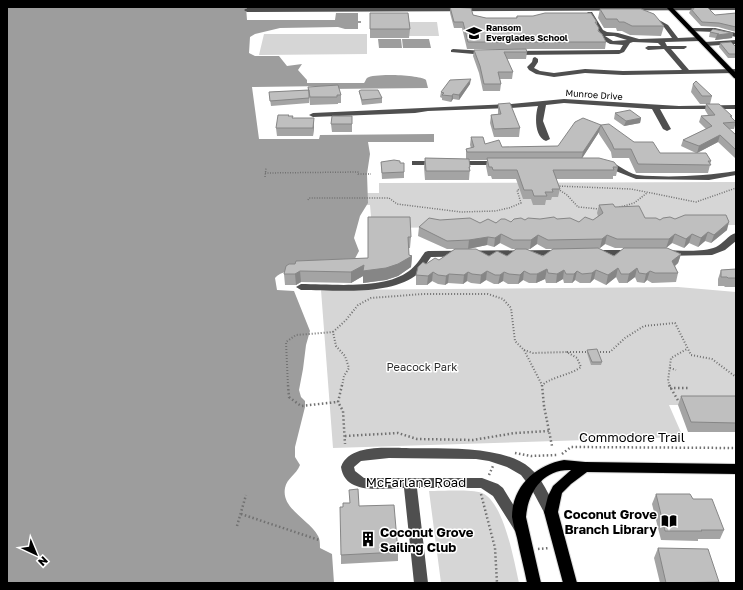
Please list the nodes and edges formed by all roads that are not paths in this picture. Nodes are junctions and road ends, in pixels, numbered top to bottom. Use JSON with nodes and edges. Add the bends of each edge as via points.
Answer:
{"nodes":[{"id":1,"x":670,"y":8,"type":"edge"},
{"id":2,"x":736,"y":8,"type":"edge"},
{"id":3,"x":247,"y":10,"type":"dead end"},
{"id":4,"x":502,"y":11,"type":"junction"},
{"id":5,"x":589,"y":11,"type":"junction"},
{"id":6,"x":482,"y":14,"type":"dead end"},
{"id":7,"x":554,"y":14,"type":"junction"},
{"id":8,"x":545,"y":16,"type":"edge"},
{"id":9,"x":691,"y":30,"type":"junction"},
{"id":10,"x":605,"y":34,"type":"junction"},
{"id":11,"x":736,"y":35,"type":"edge"},
{"id":12,"x":633,"y":40,"type":"junction"},
{"id":13,"x":660,"y":40,"type":"junction"},
{"id":14,"x":676,"y":40,"type":"junction"},
{"id":15,"x":702,"y":42,"type":"junction"},
{"id":16,"x":736,"y":42,"type":"edge"},
{"id":17,"x":627,"y":43,"type":"junction"},
{"id":18,"x":684,"y":47,"type":"dead end"},
{"id":19,"x":648,"y":48,"type":"dead end"},
{"id":20,"x":666,"y":48,"type":"junction"},
{"id":21,"x":453,"y":51,"type":"dead end"},
{"id":22,"x":509,"y":52,"type":"edge"},
{"id":23,"x":494,"y":53,"type":"edge"},
{"id":24,"x":535,"y":59,"type":"dead end"},
{"id":25,"x":681,"y":65,"type":"junction"},
{"id":26,"x":700,"y":65,"type":"dead end"},
{"id":27,"x":663,"y":66,"type":"dead end"},
{"id":28,"x":686,"y":71,"type":"junction"},
{"id":29,"x":734,"y":73,"type":"edge"},
{"id":30,"x":543,"y":103,"type":"junction"},
{"id":31,"x":655,"y":107,"type":"junction"},
{"id":32,"x":734,"y":109,"type":"edge"},
{"id":33,"x":313,"y":115,"type":"dead end"},
{"id":34,"x":667,"y":129,"type":"dead end"},
{"id":35,"x":546,"y":139,"type":"dead end"},
{"id":36,"x":415,"y":163,"type":"dead end"},
{"id":37,"x":510,"y":163,"type":"edge"},
{"id":38,"x":598,"y":163,"type":"edge"},
{"id":39,"x":736,"y":172,"type":"edge"},
{"id":40,"x":736,"y":236,"type":"edge"},
{"id":41,"x":570,"y":253,"type":"edge"},
{"id":42,"x":586,"y":253,"type":"edge"},
{"id":43,"x":641,"y":253,"type":"edge"},
{"id":44,"x":657,"y":253,"type":"edge"},
{"id":45,"x":301,"y":287,"type":"dead end"},
{"id":46,"x":585,"y":467,"type":"junction"},
{"id":47,"x":736,"y":469,"type":"edge"},
{"id":48,"x":533,"y":480,"type":"junction"},
{"id":49,"x":410,"y":482,"type":"junction"},
{"id":50,"x":551,"y":512,"type":"junction"},
{"id":51,"x":522,"y":531,"type":"junction"},
{"id":52,"x":421,"y":583,"type":"edge"},
{"id":53,"x":534,"y":583,"type":"edge"},
{"id":54,"x":570,"y":583,"type":"edge"}],
"edges":[{"from":1,"to":2,"type":"street"},
{"from":1,"to":5,"type":"street"},
{"from":1,"to":9,"type":"main road"},
{"from":3,"to":4,"type":"street"},
{"from":4,"to":5,"type":"street"},
{"from":4,"to":6,"type":"street"},
{"from":4,"to":7,"type":"street"},
{"from":5,"to":7,"type":"street"},
{"from":5,"to":10,"type":"street"},
{"from":5,"to":14,"type":"street","via":[[646,15],[666,26]]},
{"from":7,"to":8,"type":"street"},
{"from":9,"to":11,"type":"street","via":[[715,30]]},
{"from":9,"to":15,"type":"main road"},
{"from":10,"to":12,"type":"street","via":[[627,36]]},
{"from":10,"to":17,"type":"street","via":[[601,37],[607,41]]},
{"from":12,"to":13,"type":"street"},
{"from":12,"to":17,"type":"street"},
{"from":13,"to":14,"type":"street"},
{"from":13,"to":20,"type":"street"},
{"from":14,"to":15,"type":"street"},
{"from":15,"to":16,"type":"street"},
{"from":15,"to":29,"type":"main road"},
{"from":17,"to":22,"type":"street","via":[[619,52]]},
{"from":18,"to":20,"type":"street"},
{"from":19,"to":20,"type":"street"},
{"from":20,"to":25,"type":"street"},
{"from":21,"to":23,"type":"street"},
{"from":24,"to":28,"type":"street","via":[[531,69],[554,75],[585,71]]},
{"from":25,"to":26,"type":"street"},
{"from":25,"to":27,"type":"street"},
{"from":25,"to":28,"type":"street"},
{"from":28,"to":29,"type":"street"},
{"from":30,"to":31,"type":"street","name":"Munroe Drive","via":[[571,101]]},
{"from":30,"to":33,"type":"street","name":"Munroe Drive"},
{"from":30,"to":35,"type":"street","via":[[538,121]]},
{"from":31,"to":32,"type":"street","name":"Munroe Drive"},
{"from":31,"to":34,"type":"street"},
{"from":36,"to":37,"type":"street"},
{"from":38,"to":39,"type":"street","via":[[616,167],[636,177],[709,178]]},
{"from":40,"to":44,"type":"street","via":[[722,248],[712,252]]},
{"from":41,"to":45,"type":"street","via":[[428,254],[422,266],[411,274],[381,286]]},
{"from":42,"to":43,"type":"street"},
{"from":46,"to":47,"type":"main road"},
{"from":46,"to":48,"type":"main road","via":[[564,465],[542,473]]},
{"from":46,"to":50,"type":"main road","via":[[556,491]]},
{"from":48,"to":49,"type":"street","name":"McFarlane Road","via":[[525,471],[485,455],[374,454],[356,458],[347,468],[352,479],[363,483]]},
{"from":48,"to":50,"type":"street","name":"McFarlane Road"},
{"from":48,"to":51,"type":"main road","via":[[526,489],[520,508]]},
{"from":49,"to":51,"type":"street","name":"McFarlane Road","via":[[475,482],[488,485],[498,492]]},
{"from":49,"to":52,"type":"street"},
{"from":50,"to":54,"type":"main road"},
{"from":51,"to":53,"type":"main road"}]}
